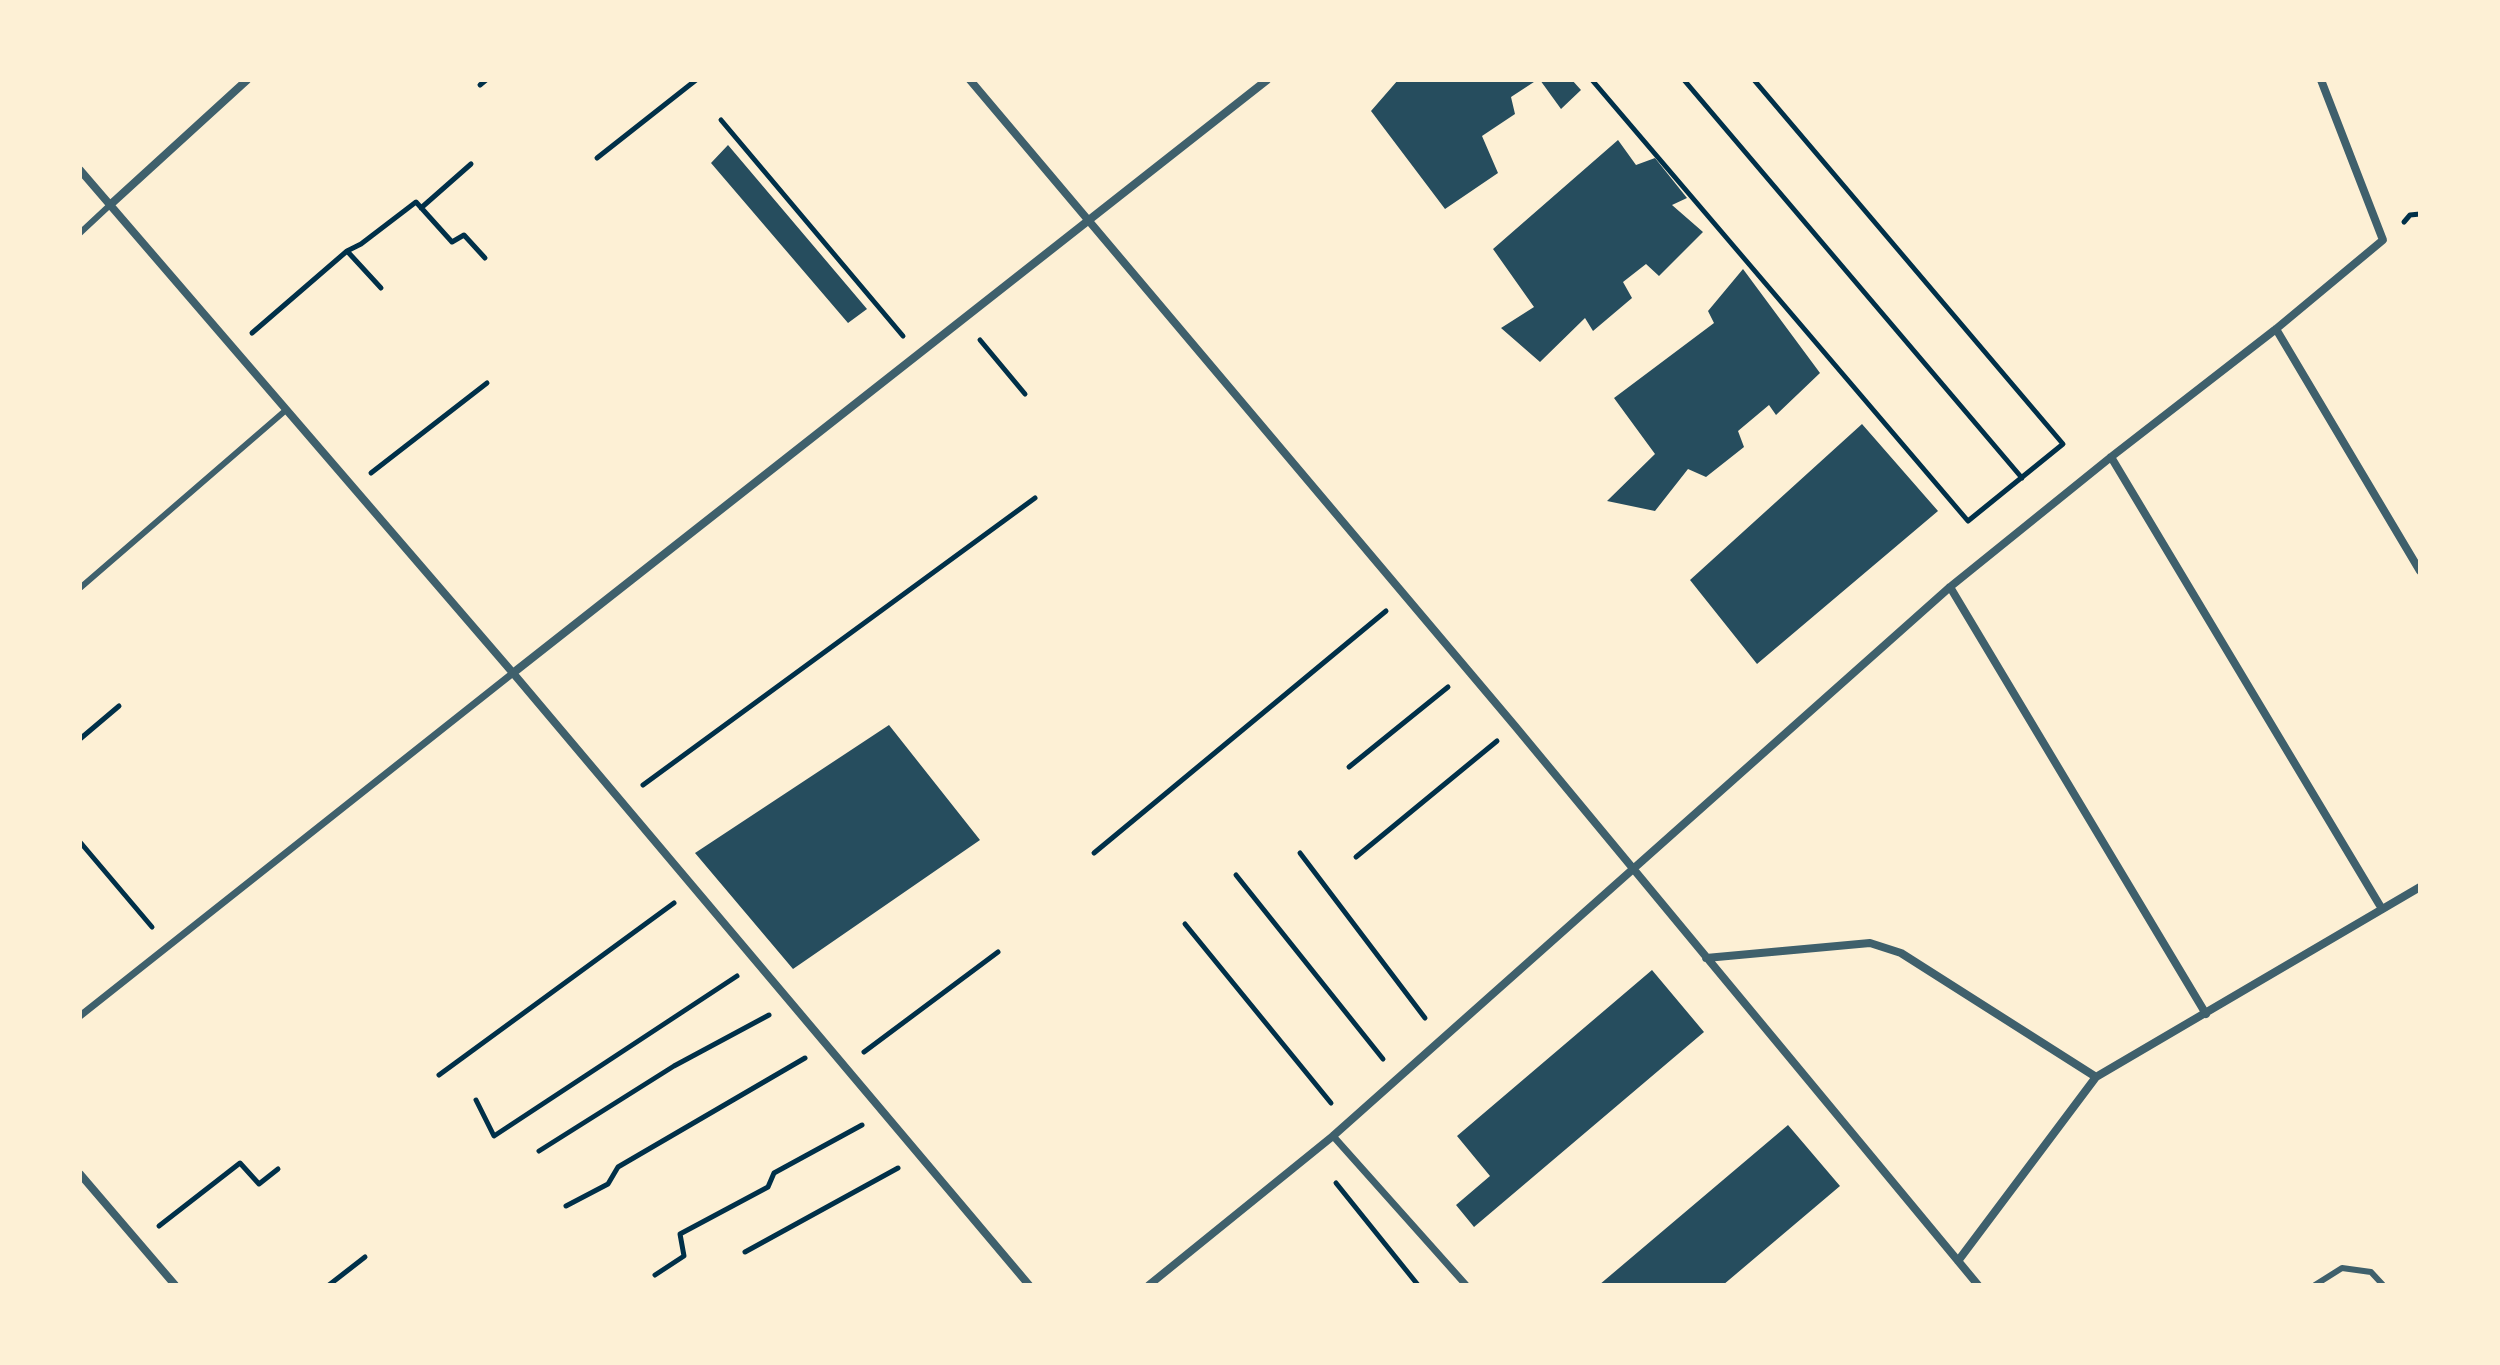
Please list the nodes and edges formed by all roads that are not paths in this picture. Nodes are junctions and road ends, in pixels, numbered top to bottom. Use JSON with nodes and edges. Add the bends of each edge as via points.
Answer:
{"nodes":[{"id":1,"x":247,"y":80,"type":"edge"},
{"id":2,"x":970,"y":80,"type":"edge"},
{"id":3,"x":1267,"y":80,"type":"edge"},
{"id":4,"x":2321,"y":80,"type":"edge"},
{"id":5,"x":80,"y":170,"type":"edge"},
{"id":6,"x":110,"y":205,"type":"junction"},
{"id":7,"x":1088,"y":220,"type":"junction"},
{"id":8,"x":80,"y":233,"type":"edge"},
{"id":9,"x":2276,"y":329,"type":"junction"},
{"id":10,"x":286,"y":410,"type":"junction"},
{"id":11,"x":2111,"y":457,"type":"junction"},
{"id":12,"x":2420,"y":571,"type":"edge"},
{"id":13,"x":1950,"y":587,"type":"junction"},
{"id":14,"x":80,"y":588,"type":"edge"},
{"id":15,"x":513,"y":673,"type":"junction"},
{"id":16,"x":1634,"y":870,"type":"junction"},
{"id":17,"x":2420,"y":887,"type":"edge"},
{"id":18,"x":2382,"y":909,"type":"junction"},
{"id":19,"x":1706,"y":958,"type":"junction"},
{"id":20,"x":2206,"y":1014,"type":"junction"},
{"id":21,"x":80,"y":1016,"type":"edge"},
{"id":22,"x":2096,"y":1077,"type":"junction"},
{"id":23,"x":1333,"y":1136,"type":"junction"},
{"id":24,"x":80,"y":1174,"type":"edge"},
{"id":25,"x":1958,"y":1261,"type":"junction"},
{"id":26,"x":175,"y":1285,"type":"edge"},
{"id":27,"x":1029,"y":1285,"type":"edge"},
{"id":28,"x":1149,"y":1285,"type":"edge"},
{"id":29,"x":1466,"y":1285,"type":"edge"},
{"id":30,"x":1978,"y":1285,"type":"edge"},
{"id":31,"x":2315,"y":1285,"type":"edge"},
{"id":32,"x":2383,"y":1285,"type":"edge"}],
"edges":[{"from":1,"to":6,"type":"street"},
{"from":2,"to":7,"type":"street"},
{"from":3,"to":7,"type":"street"},
{"from":4,"to":9,"type":"street","via":[[2383,240]]},
{"from":5,"to":6,"type":"street"},
{"from":6,"to":8,"type":"lane"},
{"from":6,"to":10,"type":"street"},
{"from":7,"to":15,"type":"street"},
{"from":7,"to":16,"type":"street"},
{"from":9,"to":11,"type":"street"},
{"from":9,"to":12,"type":"street"},
{"from":10,"to":14,"type":"lane"},
{"from":10,"to":15,"type":"street"},
{"from":11,"to":13,"type":"street"},
{"from":11,"to":18,"type":"street"},
{"from":13,"to":16,"type":"street"},
{"from":13,"to":20,"type":"street"},
{"from":15,"to":21,"type":"street"},
{"from":15,"to":27,"type":"street"},
{"from":16,"to":19,"type":"street"},
{"from":16,"to":23,"type":"street"},
{"from":17,"to":18,"type":"street"},
{"from":18,"to":20,"type":"street"},
{"from":19,"to":22,"type":"street","via":[[1870,943],[1901,953]]},
{"from":19,"to":25,"type":"street"},
{"from":20,"to":22,"type":"street"},
{"from":22,"to":25,"type":"street"},
{"from":23,"to":28,"type":"street"},
{"from":23,"to":29,"type":"street"},
{"from":24,"to":26,"type":"street"},
{"from":25,"to":30,"type":"street"},
{"from":31,"to":32,"type":"lane","via":[[2342,1268],[2371,1272]]}]}
